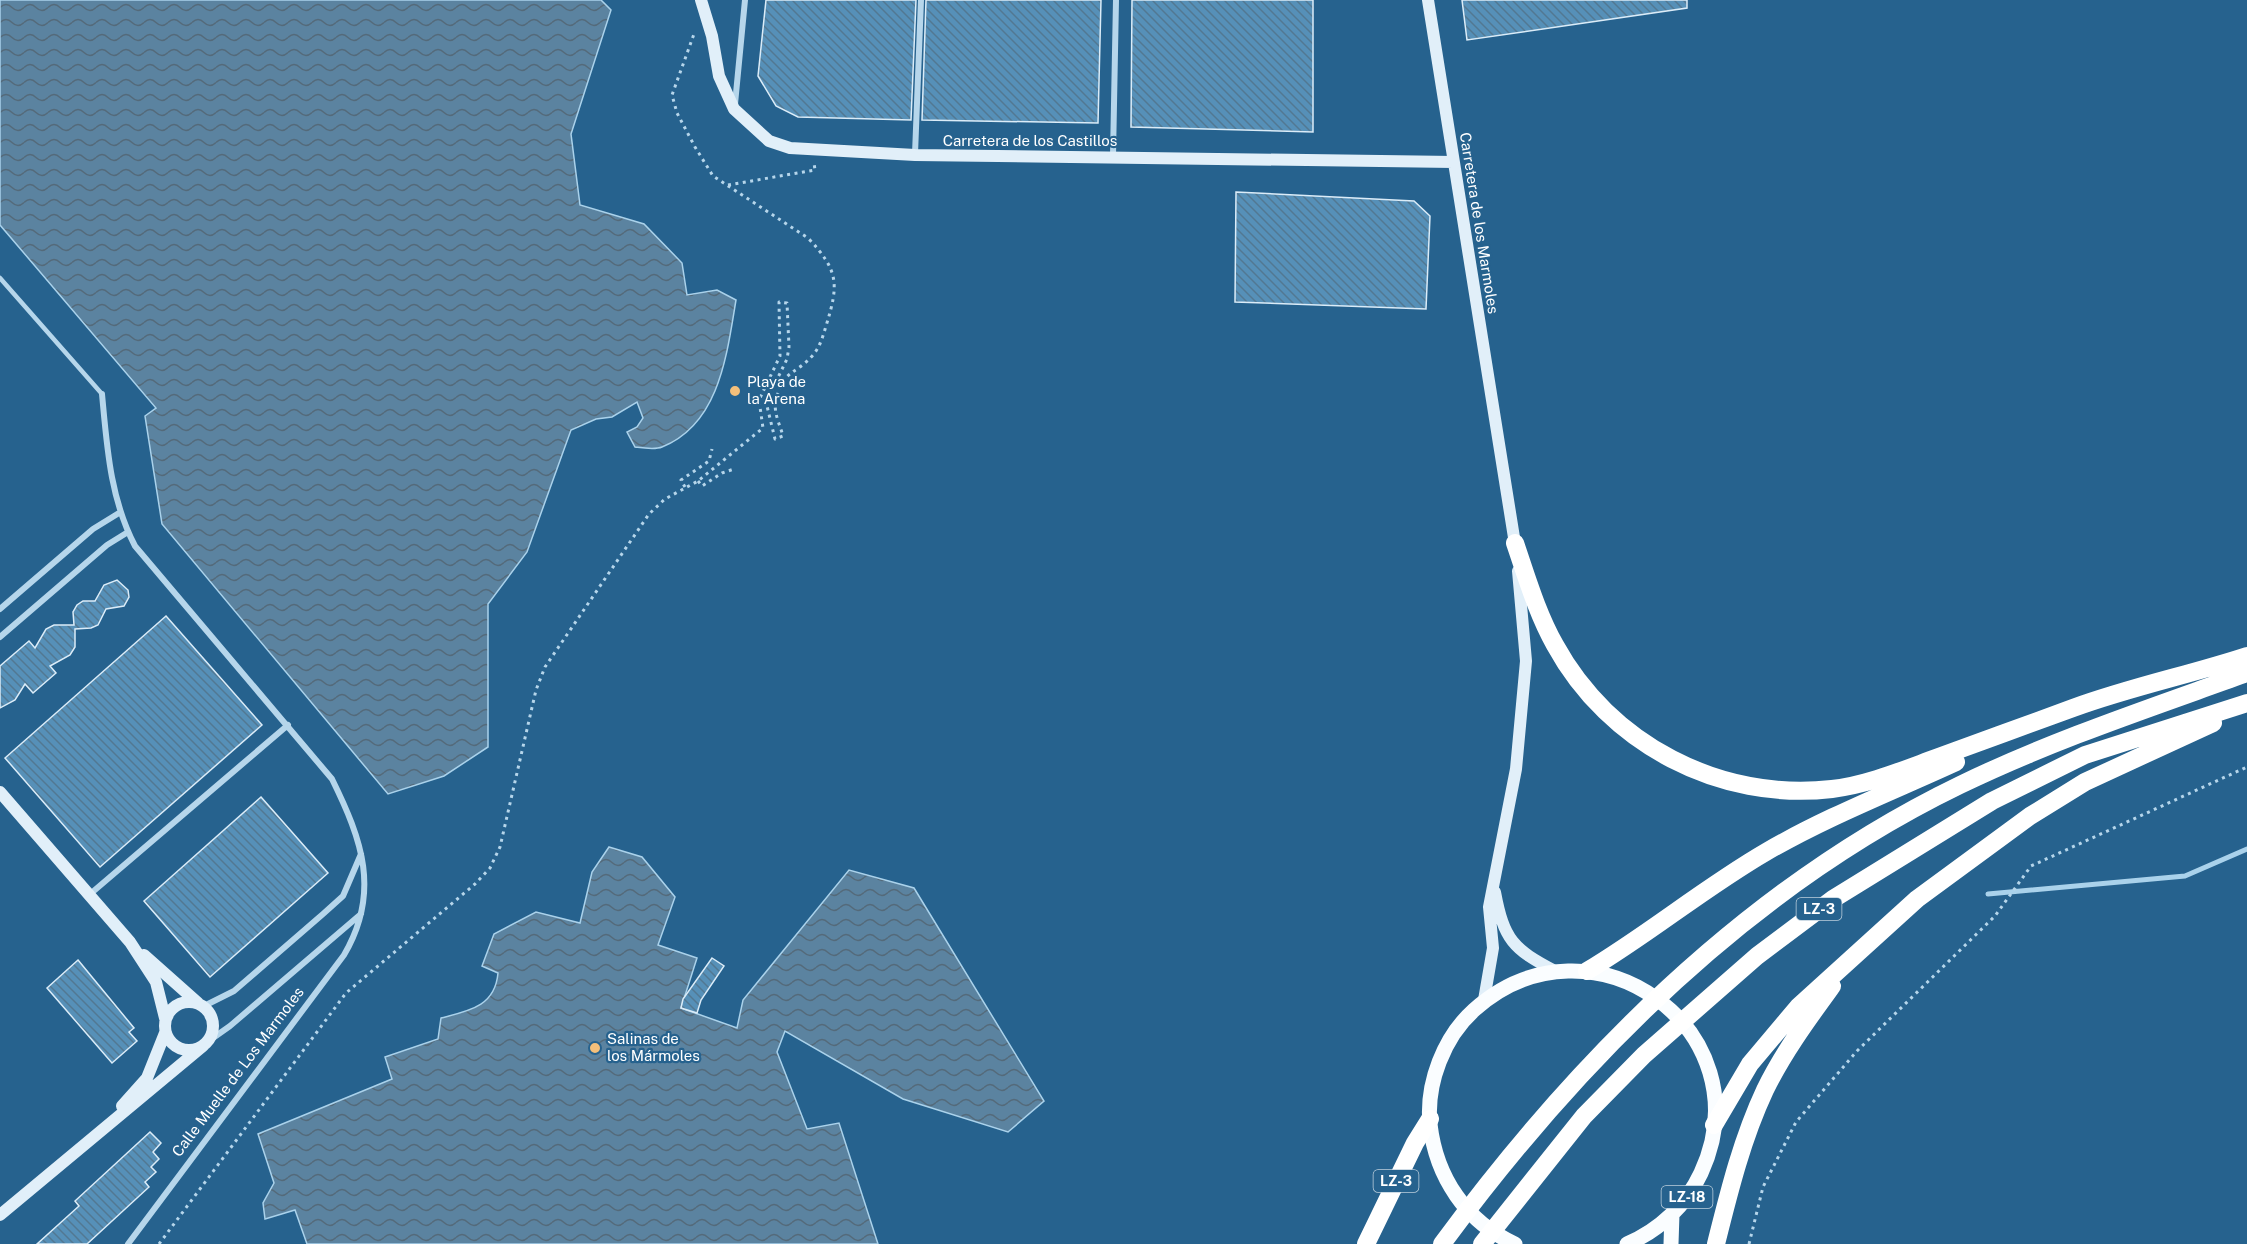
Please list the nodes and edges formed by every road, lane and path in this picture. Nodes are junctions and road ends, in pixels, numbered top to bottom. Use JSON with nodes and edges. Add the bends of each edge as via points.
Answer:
{"nodes":[{"id":1,"x":701,"y":0,"type":"edge"},
{"id":2,"x":745,"y":0,"type":"edge"},
{"id":3,"x":921,"y":0,"type":"edge"},
{"id":4,"x":1116,"y":0,"type":"edge"},
{"id":5,"x":1428,"y":0,"type":"edge"},
{"id":6,"x":1435,"y":0,"type":"edge"},
{"id":7,"x":1430,"y":16,"type":"junction"},
{"id":8,"x":693,"y":24,"type":"dead end"},
{"id":9,"x":734,"y":109,"type":"junction"},
{"id":10,"x":813,"y":152,"type":"junction"},
{"id":11,"x":915,"y":155,"type":"junction"},
{"id":12,"x":1113,"y":156,"type":"junction"},
{"id":13,"x":1454,"y":162,"type":"junction"},
{"id":14,"x":726,"y":185,"type":"junction"},
{"id":15,"x":0,"y":278,"type":"edge"},
{"id":16,"x":102,"y":394,"type":"joint"},
{"id":17,"x":712,"y":449,"type":"dead end"},
{"id":18,"x":734,"y":469,"type":"dead end"},
{"id":19,"x":698,"y":481,"type":"junction"},
{"id":20,"x":685,"y":487,"type":"junction"},
{"id":21,"x":119,"y":513,"type":"junction"},
{"id":22,"x":128,"y":532,"type":"junction"},
{"id":23,"x":1515,"y":543,"type":"junction"},
{"id":24,"x":0,"y":609,"type":"edge"},
{"id":25,"x":0,"y":637,"type":"edge"},
{"id":26,"x":2247,"y":657,"type":"edge"},
{"id":27,"x":2247,"y":673,"type":"edge"},
{"id":28,"x":2182,"y":676,"type":"junction"},
{"id":29,"x":2247,"y":703,"type":"edge"},
{"id":30,"x":2247,"y":709,"type":"edge"},
{"id":31,"x":288,"y":725,"type":"junction"},
{"id":32,"x":2247,"y":767,"type":"edge"},
{"id":33,"x":0,"y":792,"type":"edge"},
{"id":34,"x":362,"y":854,"type":"junction"},
{"id":35,"x":1494,"y":882,"type":"junction"},
{"id":36,"x":89,"y":895,"type":"junction"},
{"id":37,"x":363,"y":913,"type":"junction"},
{"id":38,"x":130,"y":942,"type":"junction"},
{"id":39,"x":1858,"y":951,"type":"junction"},
{"id":40,"x":1555,"y":971,"type":"junction"},
{"id":41,"x":1587,"y":971,"type":"junction"},
{"id":42,"x":1485,"y":1000,"type":"junction"},
{"id":43,"x":201,"y":1004,"type":"junction"},
{"id":44,"x":165,"y":1018,"type":"junction"},
{"id":45,"x":165,"y":1033,"type":"junction"},
{"id":46,"x":203,"y":1046,"type":"junction"},
{"id":47,"x":1430,"y":1119,"type":"junction"},
{"id":48,"x":1714,"y":1125,"type":"junction"},
{"id":49,"x":96,"y":1133,"type":"junction"},
{"id":50,"x":1672,"y":1214,"type":"junction"},
{"id":51,"x":0,"y":1215,"type":"edge"},
{"id":52,"x":128,"y":1244,"type":"edge"},
{"id":53,"x":159,"y":1244,"type":"edge"},
{"id":54,"x":1366,"y":1244,"type":"edge"},
{"id":55,"x":1442,"y":1244,"type":"edge"},
{"id":56,"x":1482,"y":1244,"type":"edge"},
{"id":57,"x":1515,"y":1244,"type":"edge"},
{"id":58,"x":1627,"y":1244,"type":"edge"},
{"id":59,"x":1671,"y":1244,"type":"edge"},
{"id":60,"x":1716,"y":1244,"type":"edge"},
{"id":61,"x":1749,"y":1244,"type":"edge"}],
"edges":[{"from":1,"to":9,"type":"main road","name":"Carretera de los Castillos","via":[[719,76]]},
{"from":2,"to":9,"type":"street"},
{"from":3,"to":11,"type":"street"},
{"from":4,"to":12,"type":"street"},
{"from":5,"to":7,"type":"main road","name":"Carretera de los Marmoles"},
{"from":6,"to":7,"type":"street"},
{"from":7,"to":13,"type":"main road","name":"Carretera de los Marmoles"},
{"from":8,"to":14,"type":"path","via":[[691,46],[672,95],[695,147],[713,176]]},
{"from":9,"to":10,"type":"main road","name":"Carretera de los Castillos","via":[[769,141]]},
{"from":10,"to":11,"type":"main road","name":"Carretera de los Castillos"},
{"from":10,"to":14,"type":"path","via":[[815,170]]},
{"from":11,"to":12,"type":"main road","name":"Carretera de los Castillos"},
{"from":12,"to":13,"type":"main road","name":"Carretera de los Castillos"},
{"from":13,"to":23,"type":"main road","name":"Carretera de los Marmoles"},
{"from":14,"to":19,"type":"path","via":[[808,237],[830,265],[836,288],[820,344],[807,361],[786,375],[775,401],[783,436],[775,439],[766,402],[787,359],[789,346],[787,303],[779,302],[780,356],[759,400],[762,428]]},
{"from":15,"to":16,"type":"lane","name":"Calle Muelle de Los Marmoles"},
{"from":16,"to":21,"type":"street","name":"Calle Muelle de Los Marmoles","via":[[109,468]]},
{"from":17,"to":20,"type":"path","via":[[709,461],[681,480]]},
{"from":18,"to":19,"type":"path","via":[[702,486]]},
{"from":19,"to":20,"type":"path"},
{"from":20,"to":53,"type":"path","via":[[650,514],[545,667],[536,690],[500,847],[490,868],[346,993]]},
{"from":21,"to":22,"type":"street","name":"Calle Muelle de Los Marmoles"},
{"from":21,"to":24,"type":"street","via":[[93,529]]},
{"from":22,"to":25,"type":"street"},
{"from":22,"to":31,"type":"street","name":"Calle Muelle de Los Marmoles","via":[[135,546]]},
{"from":23,"to":28,"type":"highway","via":[[1555,645],[1595,702],[1641,742],[1673,760],[1713,778],[1755,788],[1834,789],[1862,782],[2104,697]]},
{"from":23,"to":35,"type":"main road","name":"Carretera de los Marmoles","via":[[1526,661],[1516,769]]},
{"from":26,"to":28,"type":"highway"},
{"from":27,"to":55,"type":"highway","number":"LZ-3","via":[[2046,745],[1957,786],[1894,820],[1784,893],[1682,974],[1622,1029],[1494,1173]]},
{"from":28,"to":41,"type":"highway","via":[[1976,754],[1835,817],[1767,851]]},
{"from":29,"to":56,"type":"highway","number":"LZ-3","via":[[2085,755],[1992,801],[1833,899],[1756,956],[1644,1055],[1584,1116]]},
{"from":30,"to":39,"type":"highway","via":[[2085,782],[2048,804],[1962,864]]},
{"from":31,"to":34,"type":"street","name":"Calle Muelle de Los Marmoles","via":[[332,779],[351,817]]},
{"from":31,"to":36,"type":"street"},
{"from":32,"to":61,"type":"path","via":[[2031,866],[1995,916],[1857,1051],[1796,1122],[1763,1186]]},
{"from":33,"to":36,"type":"main road"},
{"from":34,"to":37,"type":"street","name":"Calle Muelle de Los Marmoles","via":[[366,895]]},
{"from":34,"to":43,"type":"street","via":[[343,896],[234,991]]},
{"from":35,"to":40,"type":"main road","via":[[1500,921],[1510,939],[1520,951]]},
{"from":35,"to":42,"type":"main road","name":"Carretera de los Marmoles","via":[[1489,907],[1492,963]]},
{"from":36,"to":38,"type":"main road"},
{"from":37,"to":46,"type":"street","name":"Calle Muelle de Los Marmoles"},
{"from":37,"to":52,"type":"street","name":"Calle Muelle de Los Marmoles","via":[[355,935],[325,983]]},
{"from":38,"to":43,"type":"main road"},
{"from":38,"to":44,"type":"main road","via":[[156,982]]},
{"from":39,"to":48,"type":"highway","via":[[1779,1027],[1750,1064]]},
{"from":39,"to":60,"type":"highway","via":[[1786,1051],[1765,1090],[1730,1187]]},
{"from":40,"to":41,"type":"main road","number":"LZ-18"},
{"from":40,"to":42,"type":"main road","number":"LZ-18","via":[[1530,976]]},
{"from":41,"to":48,"type":"main road","number":"LZ-18","via":[[1620,978],[1664,1003],[1687,1028],[1704,1057],[1714,1097]]},
{"from":42,"to":47,"type":"main road","number":"LZ-18","via":[[1470,1013],[1447,1045],[1433,1081]]},
{"from":43,"to":44,"type":"main road","via":[[182,1002]]},
{"from":43,"to":46,"type":"main road","via":[[210,1012],[213,1027]]},
{"from":44,"to":45,"type":"main road"},
{"from":45,"to":46,"type":"main road","via":[[181,1049]]},
{"from":45,"to":49,"type":"main road","via":[[147,1078]]},
{"from":46,"to":49,"type":"main road"},
{"from":47,"to":54,"type":"highway","number":"LZ-3"},
{"from":47,"to":57,"type":"main road","number":"LZ-18","via":[[1432,1139],[1451,1190],[1472,1215]]},
{"from":48,"to":50,"type":"main road","number":"LZ-18","via":[[1711,1145],[1696,1182]]},
{"from":49,"to":51,"type":"main road"},
{"from":50,"to":58,"type":"main road","number":"LZ-18"},
{"from":50,"to":59,"type":"main road","number":"LZ-18"}]}
